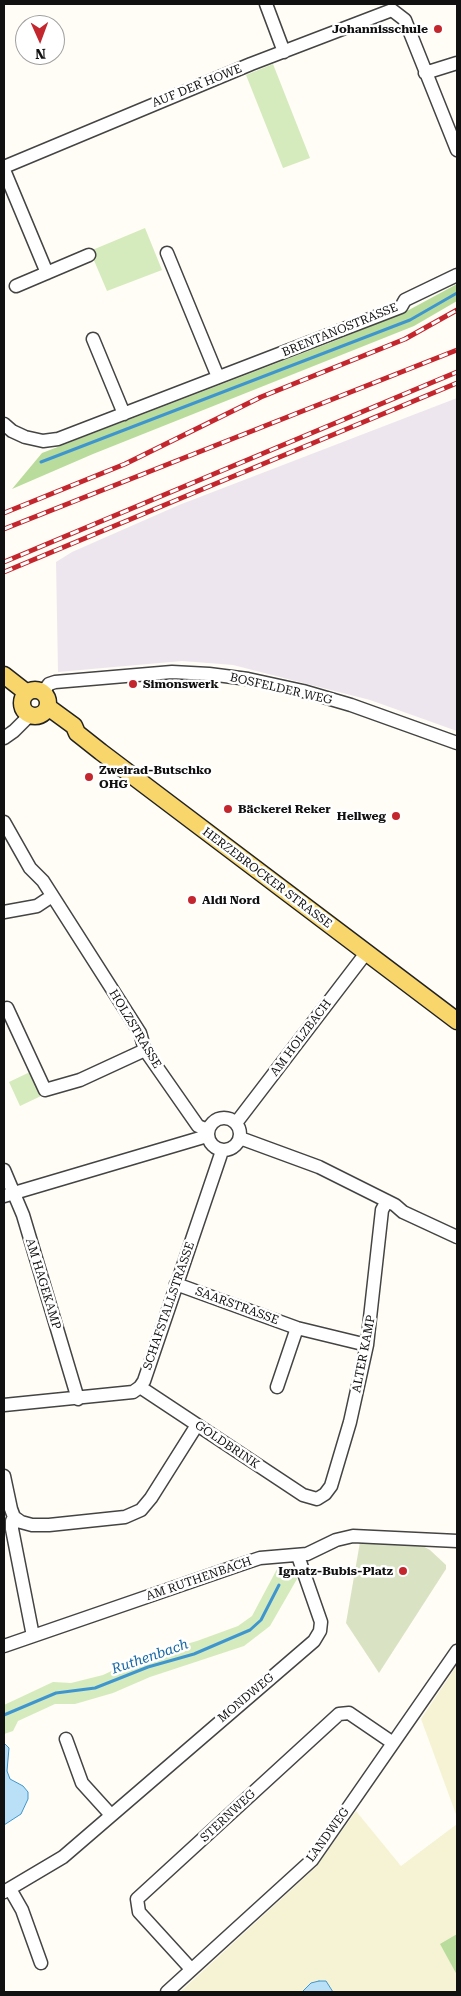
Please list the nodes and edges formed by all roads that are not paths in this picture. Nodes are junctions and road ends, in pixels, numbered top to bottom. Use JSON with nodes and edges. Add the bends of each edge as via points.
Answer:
{"nodes":[{"id":1,"x":266,"y":4,"type":"edge"},
{"id":2,"x":392,"y":7,"type":"edge"},
{"id":3,"x":284,"y":52,"type":"junction"},
{"id":4,"x":457,"y":63,"type":"edge"},
{"id":5,"x":425,"y":73,"type":"junction"},
{"id":6,"x":457,"y":150,"type":"edge"},
{"id":7,"x":4,"y":169,"type":"edge"},
{"id":8,"x":167,"y":253,"type":"dead end"},
{"id":9,"x":89,"y":255,"type":"dead end"},
{"id":10,"x":47,"y":273,"type":"junction"},
{"id":11,"x":457,"y":275,"type":"edge"},
{"id":12,"x":16,"y":286,"type":"dead end"},
{"id":13,"x":93,"y":339,"type":"dead end"},
{"id":14,"x":218,"y":377,"type":"junction"},
{"id":15,"x":124,"y":414,"type":"junction"},
{"id":16,"x":4,"y":424,"type":"edge"},
{"id":17,"x":4,"y":675,"type":"edge"},
{"id":18,"x":4,"y":686,"type":"edge"},
{"id":19,"x":35,"y":703,"type":"junction"},
{"id":20,"x":4,"y":738,"type":"edge"},
{"id":21,"x":457,"y":743,"type":"edge"},
{"id":22,"x":4,"y":822,"type":"edge"},
{"id":23,"x":52,"y":896,"type":"junction"},
{"id":24,"x":4,"y":912,"type":"edge"},
{"id":25,"x":366,"y":953,"type":"junction"},
{"id":26,"x":7,"y":1008,"type":"dead end"},
{"id":27,"x":457,"y":1021,"type":"edge"},
{"id":28,"x":145,"y":1050,"type":"junction"},
{"id":29,"x":236,"y":1123,"type":"junction"},
{"id":30,"x":208,"y":1133,"type":"junction"},
{"id":31,"x":240,"y":1138,"type":"junction"},
{"id":32,"x":222,"y":1151,"type":"junction"},
{"id":33,"x":4,"y":1170,"type":"edge"},
{"id":34,"x":9,"y":1194,"type":"edge"},
{"id":35,"x":387,"y":1201,"type":"junction"},
{"id":36,"x":457,"y":1237,"type":"edge"},
{"id":37,"x":176,"y":1284,"type":"junction"},
{"id":38,"x":297,"y":1328,"type":"junction"},
{"id":39,"x":367,"y":1345,"type":"junction"},
{"id":40,"x":140,"y":1387,"type":"junction"},
{"id":41,"x":277,"y":1387,"type":"dead end"},
{"id":42,"x":78,"y":1400,"type":"junction"},
{"id":43,"x":4,"y":1405,"type":"edge"},
{"id":44,"x":197,"y":1425,"type":"junction"},
{"id":45,"x":4,"y":1476,"type":"edge"},
{"id":46,"x":317,"y":1499,"type":"joint"},
{"id":47,"x":14,"y":1517,"type":"junction"},
{"id":48,"x":457,"y":1541,"type":"edge"},
{"id":49,"x":298,"y":1556,"type":"junction"},
{"id":50,"x":33,"y":1636,"type":"junction"},
{"id":51,"x":4,"y":1646,"type":"edge"},
{"id":52,"x":457,"y":1651,"type":"edge"},
{"id":53,"x":66,"y":1739,"type":"dead end"},
{"id":54,"x":393,"y":1744,"type":"junction"},
{"id":55,"x":111,"y":1815,"type":"junction"},
{"id":56,"x":7,"y":1891,"type":"edge"},
{"id":57,"x":41,"y":1963,"type":"dead end"},
{"id":58,"x":191,"y":1969,"type":"junction"},
{"id":59,"x":167,"y":1992,"type":"edge"}],
"edges":[{"from":1,"to":3,"type":"street"},
{"from":2,"to":3,"type":"street","name":"AUF DER HOWE"},
{"from":2,"to":5,"type":"street","via":[[405,20]]},
{"from":3,"to":7,"type":"street","name":"AUF DER HOWE"},
{"from":4,"to":5,"type":"street"},
{"from":5,"to":6,"type":"street"},
{"from":7,"to":10,"type":"street"},
{"from":8,"to":14,"type":"street"},
{"from":9,"to":10,"type":"street"},
{"from":10,"to":12,"type":"street"},
{"from":11,"to":14,"type":"street","name":"BRENTANOSTRASSE","via":[[405,300],[401,307]]},
{"from":13,"to":15,"type":"street"},
{"from":14,"to":15,"type":"street","name":"BRENTANOSTRASSE"},
{"from":15,"to":16,"type":"street","name":"BRENTANOSTRASSE","via":[[58,439],[43,441],[25,437]]},
{"from":17,"to":19,"type":"main road","name":"HERZEBROCKER STRASSE"},
{"from":18,"to":19,"type":"main road","name":"HERZEBROCKER STRASSE"},
{"from":19,"to":20,"type":"street","name":"BOSFELDER WEG","via":[[14,731]]},
{"from":19,"to":21,"type":"street","name":"BOSFELDER WEG","via":[[55,682],[172,672],[209,674],[311,693]]},
{"from":19,"to":25,"type":"main road","name":"HERZEBROCKER STRASSE","via":[[69,732],[77,732]]},
{"from":22,"to":23,"type":"street","name":"HOLZSTRASSE","via":[[30,868]]},
{"from":23,"to":24,"type":"street","via":[[37,906]]},
{"from":23,"to":28,"type":"street","name":"HOLZSTRASSE","via":[[140,1033]]},
{"from":25,"to":27,"type":"main road","name":"HERZEBROCKER STRASSE"},
{"from":25,"to":29,"type":"street","name":"AM HOLZBACH"},
{"from":26,"to":28,"type":"street","via":[[45,1090],[80,1080]]},
{"from":28,"to":30,"type":"street","name":"HOLZSTRASSE","via":[[198,1126]]},
{"from":29,"to":30,"type":"street","via":[[220,1118]]},
{"from":29,"to":31,"type":"street"},
{"from":30,"to":32,"type":"street","via":[[212,1146]]},
{"from":30,"to":34,"type":"street"},
{"from":31,"to":32,"type":"street","via":[[230,1150]]},
{"from":31,"to":35,"type":"street","via":[[319,1168]]},
{"from":32,"to":37,"type":"street","name":"SCHAFSTALLSTRASSE"},
{"from":33,"to":34,"type":"street","name":"AM HAGEKAMP"},
{"from":34,"to":42,"type":"street","name":"AM HAGEKAMP"},
{"from":35,"to":36,"type":"street"},
{"from":35,"to":39,"type":"street","name":"ALTER KAMP","via":[[382,1210]]},
{"from":37,"to":38,"type":"street","name":"SAARSTRASSE"},
{"from":37,"to":40,"type":"street","name":"SCHAFSTALLSTRASSE"},
{"from":38,"to":39,"type":"street","name":"SAARSTRASSE"},
{"from":38,"to":41,"type":"street"},
{"from":39,"to":46,"type":"street","name":"ALTER KAMP","via":[[350,1422],[331,1486]]},
{"from":40,"to":42,"type":"street","name":"SCHAFSTALLSTRASSE","via":[[133,1392]]},
{"from":40,"to":44,"type":"street","name":"GOLDBRINK"},
{"from":42,"to":43,"type":"street","name":"SCHAFSTALLSTRASSE"},
{"from":44,"to":46,"type":"street","name":"GOLDBRINK","via":[[302,1495]]},
{"from":44,"to":47,"type":"street","via":[[141,1510],[125,1517],[48,1525],[32,1525]]},
{"from":45,"to":47,"type":"street"},
{"from":47,"to":50,"type":"street","via":[[12,1528]]},
{"from":48,"to":49,"type":"street","name":"AM RUTHENBACH","via":[[353,1536]]},
{"from":49,"to":50,"type":"street","name":"AM RUTHENBACH","via":[[260,1558]]},
{"from":49,"to":55,"type":"street","name":"MONDWEG","via":[[321,1622],[320,1632],[314,1641]]},
{"from":50,"to":51,"type":"street","name":"AM RUTHENBACH"},
{"from":52,"to":54,"type":"street","name":"LANDWEG"},
{"from":53,"to":55,"type":"street","via":[[82,1783]]},
{"from":54,"to":58,"type":"street","name":"LANDWEG","via":[[312,1860]]},
{"from":54,"to":58,"type":"street","name":"STERNWEG","via":[[349,1713],[339,1714],[138,1900],[138,1912]]},
{"from":55,"to":56,"type":"street","name":"MONDWEG","via":[[63,1857]]},
{"from":56,"to":57,"type":"street","name":"MONDWEG","via":[[22,1910]]},
{"from":58,"to":59,"type":"street","name":"LANDWEG"}]}
